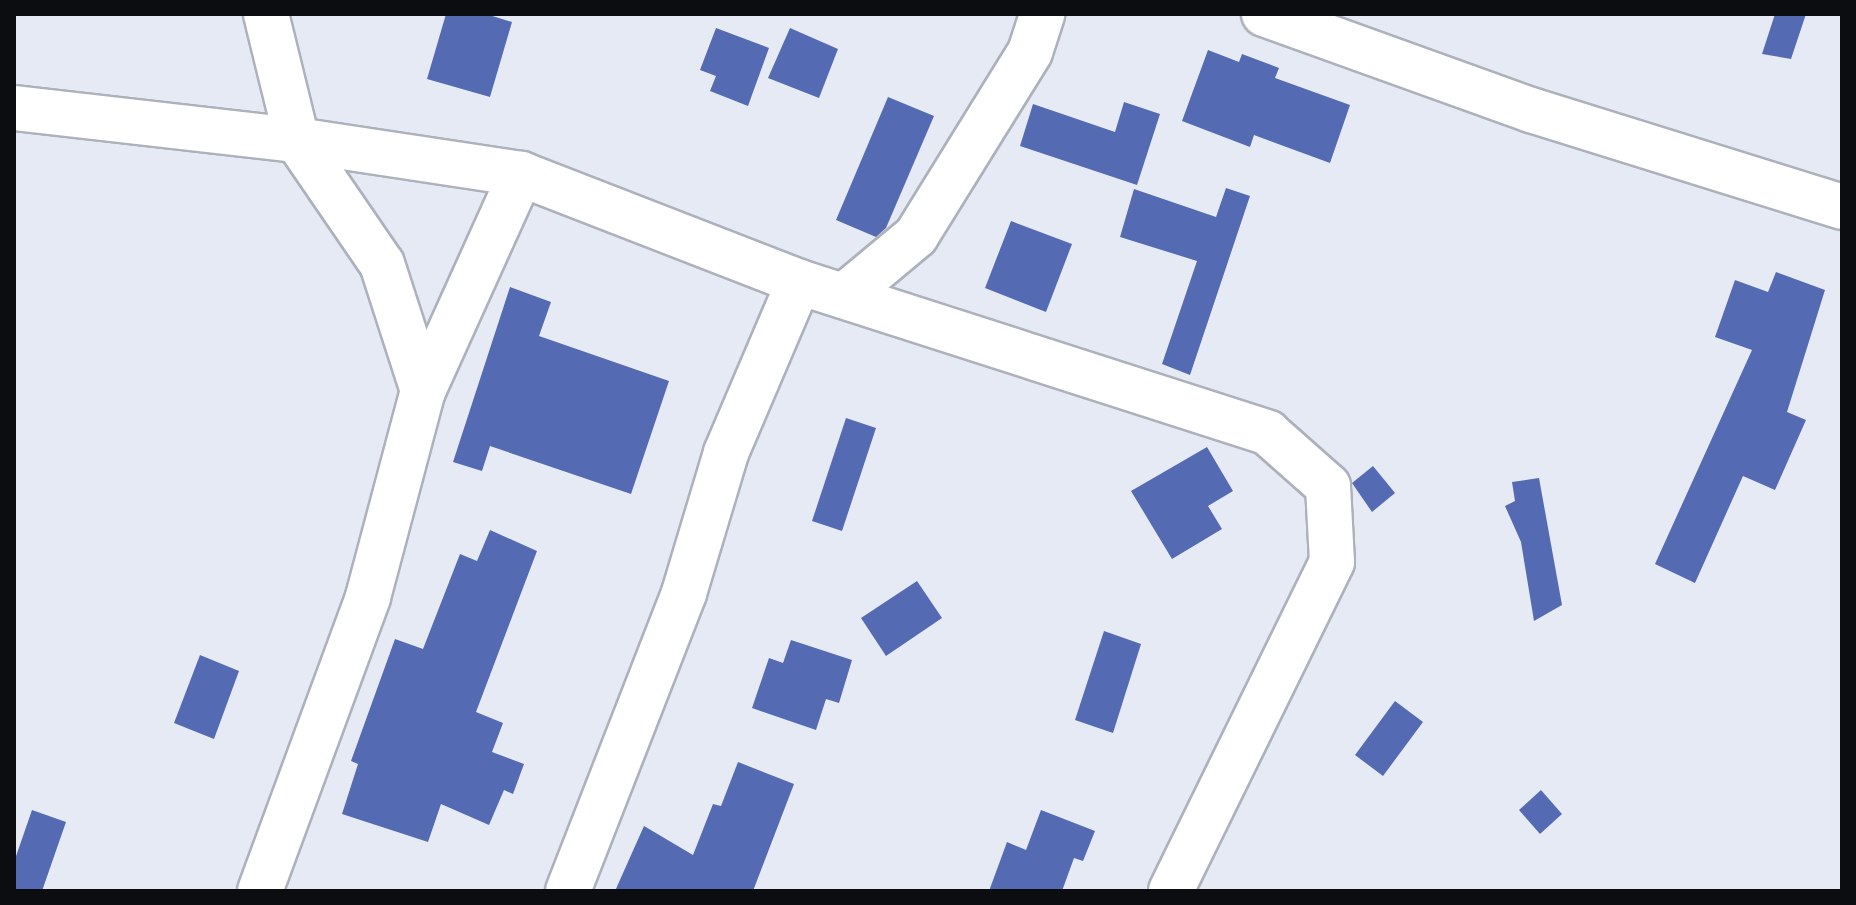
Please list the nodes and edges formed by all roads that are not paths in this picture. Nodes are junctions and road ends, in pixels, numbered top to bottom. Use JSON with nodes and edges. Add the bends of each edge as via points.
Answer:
{"nodes":[{"id":1,"x":266,"y":14,"type":"edge"},
{"id":2,"x":1042,"y":14,"type":"edge"},
{"id":3,"x":1264,"y":14,"type":"edge"},
{"id":4,"x":14,"y":108,"type":"edge"},
{"id":5,"x":297,"y":140,"type":"junction"},
{"id":6,"x":521,"y":174,"type":"junction"},
{"id":7,"x":1842,"y":207,"type":"edge"},
{"id":8,"x":799,"y":282,"type":"junction"},
{"id":9,"x":844,"y":296,"type":"junction"},
{"id":10,"x":423,"y":391,"type":"junction"},
{"id":11,"x":260,"y":891,"type":"edge"},
{"id":12,"x":568,"y":891,"type":"edge"},
{"id":13,"x":1171,"y":891,"type":"edge"}],
"edges":[{"from":1,"to":5,"type":"street"},
{"from":2,"to":9,"type":"street","via":[[1030,52],[916,236]]},
{"from":3,"to":7,"type":"street","via":[[1531,110]]},
{"from":4,"to":5,"type":"street"},
{"from":5,"to":6,"type":"street"},
{"from":5,"to":10,"type":"street","via":[[382,264]]},
{"from":6,"to":8,"type":"street"},
{"from":6,"to":10,"type":"street"},
{"from":8,"to":9,"type":"street"},
{"from":8,"to":12,"type":"street","via":[[726,453],[684,593]]},
{"from":9,"to":13,"type":"street","via":[[1268,433],[1328,486],[1332,562]]},
{"from":10,"to":11,"type":"street","via":[[368,597]]}]}
